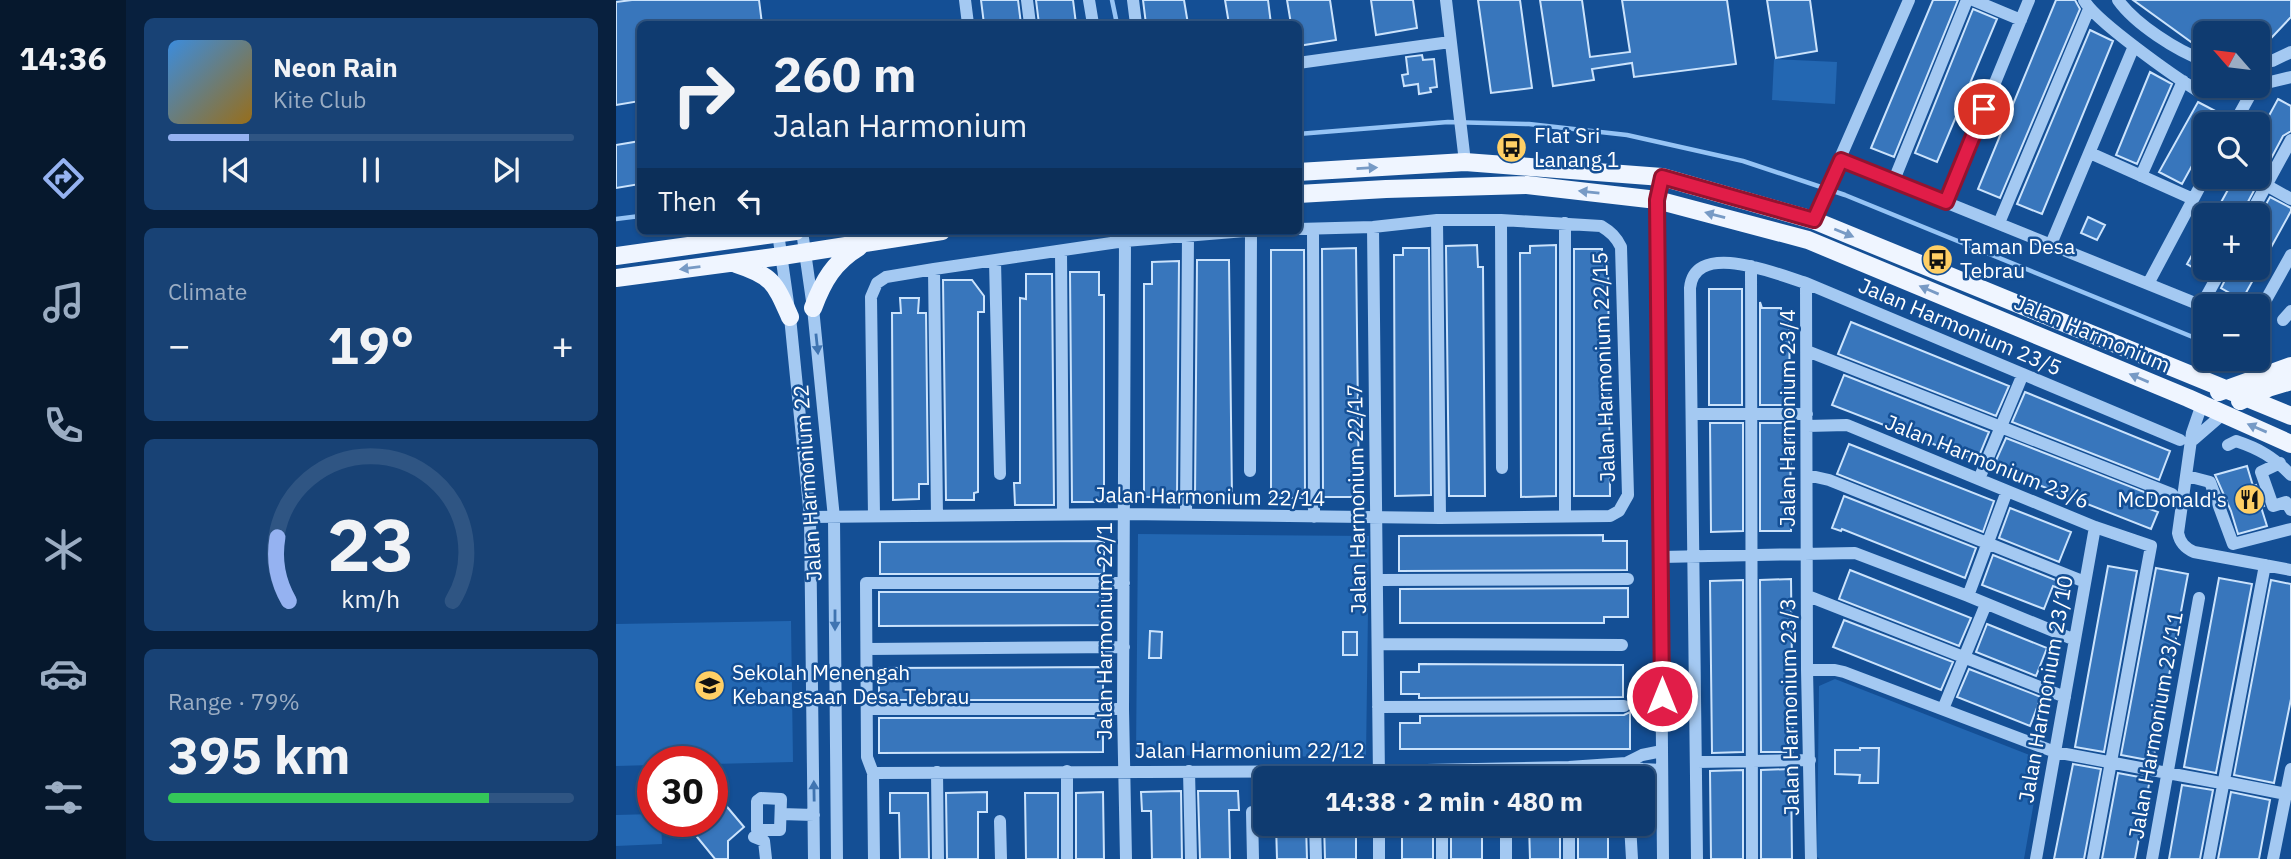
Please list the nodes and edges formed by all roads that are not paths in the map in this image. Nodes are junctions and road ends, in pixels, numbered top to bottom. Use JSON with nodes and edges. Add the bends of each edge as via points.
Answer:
{"nodes":[{"id":1,"x":965,"y":0,"type":"edge"},
{"id":2,"x":1027,"y":0,"type":"edge"},
{"id":3,"x":1089,"y":0,"type":"edge"},
{"id":4,"x":1133,"y":0,"type":"edge"},
{"id":5,"x":1446,"y":0,"type":"edge"},
{"id":6,"x":1909,"y":0,"type":"edge"},
{"id":7,"x":1967,"y":0,"type":"edge"},
{"id":8,"x":1973,"y":0,"type":"edge"},
{"id":9,"x":2029,"y":0,"type":"edge"},
{"id":10,"x":2118,"y":0,"type":"edge"},
{"id":11,"x":2087,"y":5,"type":"edge"},
{"id":12,"x":2021,"y":20,"type":"junction"},
{"id":13,"x":968,"y":21,"type":"edge"},
{"id":14,"x":1030,"y":21,"type":"edge"},
{"id":15,"x":1092,"y":21,"type":"edge"},
{"id":16,"x":1136,"y":21,"type":"edge"},
{"id":17,"x":1450,"y":42,"type":"junction"},
{"id":18,"x":2134,"y":46,"type":"junction"},
{"id":19,"x":2291,"y":52,"type":"edge"},
{"id":20,"x":2193,"y":55,"type":"edge"},
{"id":21,"x":1302,"y":62,"type":"edge"},
{"id":22,"x":2270,"y":62,"type":"edge"},
{"id":23,"x":2291,"y":78,"type":"edge"},
{"id":24,"x":2183,"y":81,"type":"junction"},
{"id":25,"x":2270,"y":82,"type":"edge"},
{"id":26,"x":2193,"y":88,"type":"edge"},
{"id":27,"x":2291,"y":140,"type":"edge"},
{"id":28,"x":2090,"y":153,"type":"junction"},
{"id":29,"x":1841,"y":160,"type":"junction"},
{"id":30,"x":1465,"y":162,"type":"junction"},
{"id":31,"x":1302,"y":172,"type":"edge"},
{"id":32,"x":2141,"y":176,"type":"junction"},
{"id":33,"x":1662,"y":177,"type":"junction"},
{"id":34,"x":2270,"y":179,"type":"edge"},
{"id":35,"x":1894,"y":180,"type":"junction"},
{"id":36,"x":2270,"y":188,"type":"edge"},
{"id":37,"x":2198,"y":189,"type":"edge"},
{"id":38,"x":1302,"y":194,"type":"edge"},
{"id":39,"x":2193,"y":199,"type":"junction"},
{"id":40,"x":2291,"y":199,"type":"edge"},
{"id":41,"x":1657,"y":200,"type":"junction"},
{"id":42,"x":1946,"y":202,"type":"junction"},
{"id":43,"x":1501,"y":219,"type":"junction"},
{"id":44,"x":1437,"y":220,"type":"junction"},
{"id":45,"x":1814,"y":220,"type":"junction"},
{"id":46,"x":1565,"y":223,"type":"junction"},
{"id":47,"x":1999,"y":223,"type":"junction"},
{"id":48,"x":1373,"y":226,"type":"junction"},
{"id":49,"x":1302,"y":229,"type":"edge"},
{"id":50,"x":1312,"y":229,"type":"junction"},
{"id":51,"x":766,"y":235,"type":"edge"},
{"id":52,"x":786,"y":235,"type":"edge"},
{"id":53,"x":803,"y":235,"type":"edge"},
{"id":54,"x":916,"y":235,"type":"edge"},
{"id":55,"x":1188,"y":235,"type":"joint"},
{"id":56,"x":1251,"y":235,"type":"edge"},
{"id":57,"x":1125,"y":241,"type":"junction"},
{"id":58,"x":865,"y":243,"type":"junction"},
{"id":59,"x":2050,"y":244,"type":"junction"},
{"id":60,"x":1061,"y":251,"type":"junction"},
{"id":61,"x":805,"y":252,"type":"junction"},
{"id":62,"x":2291,"y":255,"type":"edge"},
{"id":63,"x":616,"y":256,"type":"edge"},
{"id":64,"x":782,"y":256,"type":"junction"},
{"id":65,"x":995,"y":261,"type":"junction"},
{"id":66,"x":732,"y":263,"type":"junction"},
{"id":67,"x":1751,"y":266,"type":"junction"},
{"id":68,"x":934,"y":269,"type":"junction"},
{"id":69,"x":616,"y":278,"type":"edge"},
{"id":70,"x":1806,"y":283,"type":"junction"},
{"id":71,"x":2148,"y":284,"type":"junction"},
{"id":72,"x":2270,"y":294,"type":"edge"},
{"id":73,"x":2193,"y":302,"type":"edge"},
{"id":74,"x":813,"y":308,"type":"junction"},
{"id":75,"x":790,"y":317,"type":"junction"},
{"id":76,"x":1807,"y":351,"type":"junction"},
{"id":77,"x":2022,"y":374,"type":"junction"},
{"id":78,"x":2289,"y":374,"type":"edge"},
{"id":79,"x":2222,"y":389,"type":"junction"},
{"id":80,"x":2244,"y":398,"type":"junction"},
{"id":81,"x":2202,"y":404,"type":"junction"},
{"id":82,"x":1692,"y":414,"type":"junction"},
{"id":83,"x":1751,"y":414,"type":"junction"},
{"id":84,"x":2223,"y":414,"type":"junction"},
{"id":85,"x":2291,"y":416,"type":"edge"},
{"id":86,"x":1807,"y":420,"type":"junction"},
{"id":87,"x":2001,"y":427,"type":"junction"},
{"id":88,"x":2186,"y":440,"type":"junction"},
{"id":89,"x":2291,"y":444,"type":"edge"},
{"id":90,"x":2228,"y":445,"type":"dead end"},
{"id":91,"x":2280,"y":463,"type":"junction"},
{"id":92,"x":1502,"y":468,"type":"dead end"},
{"id":93,"x":1250,"y":471,"type":"dead end"},
{"id":94,"x":1000,"y":474,"type":"dead end"},
{"id":95,"x":1807,"y":475,"type":"junction"},
{"id":96,"x":2291,"y":475,"type":"edge"},
{"id":97,"x":2187,"y":476,"type":"junction"},
{"id":98,"x":1979,"y":479,"type":"junction"},
{"id":99,"x":2007,"y":491,"type":"junction"},
{"id":100,"x":2172,"y":494,"type":"dead end"},
{"id":101,"x":2291,"y":510,"type":"edge"},
{"id":102,"x":1125,"y":514,"type":"junction"},
{"id":103,"x":1063,"y":515,"type":"junction"},
{"id":104,"x":1186,"y":515,"type":"junction"},
{"id":105,"x":874,"y":516,"type":"junction"},
{"id":106,"x":937,"y":516,"type":"junction"},
{"id":107,"x":1565,"y":516,"type":"junction"},
{"id":108,"x":1610,"y":516,"type":"joint"},
{"id":109,"x":810,"y":517,"type":"junction"},
{"id":110,"x":835,"y":517,"type":"junction"},
{"id":111,"x":1314,"y":517,"type":"junction"},
{"id":112,"x":1377,"y":518,"type":"junction"},
{"id":113,"x":1440,"y":518,"type":"junction"},
{"id":114,"x":2095,"y":527,"type":"junction"},
{"id":115,"x":2291,"y":529,"type":"edge"},
{"id":116,"x":1988,"y":542,"type":"junction"},
{"id":117,"x":1808,"y":554,"type":"junction"},
{"id":118,"x":1751,"y":555,"type":"junction"},
{"id":119,"x":1661,"y":557,"type":"junction"},
{"id":120,"x":1694,"y":557,"type":"junction"},
{"id":121,"x":2265,"y":565,"type":"junction"},
{"id":122,"x":2291,"y":570,"type":"edge"},
{"id":123,"x":1628,"y":579,"type":"dead end"},
{"id":124,"x":1378,"y":580,"type":"junction"},
{"id":125,"x":2085,"y":582,"type":"junction"},
{"id":126,"x":1124,"y":583,"type":"junction"},
{"id":127,"x":1808,"y":596,"type":"junction"},
{"id":128,"x":1968,"y":596,"type":"junction"},
{"id":129,"x":2199,"y":598,"type":"dead end"},
{"id":130,"x":1986,"y":604,"type":"junction"},
{"id":131,"x":2075,"y":640,"type":"junction"},
{"id":132,"x":1378,"y":644,"type":"junction"},
{"id":133,"x":1622,"y":645,"type":"dead end"},
{"id":134,"x":1124,"y":647,"type":"junction"},
{"id":135,"x":867,"y":649,"type":"junction"},
{"id":136,"x":1965,"y":658,"type":"junction"},
{"id":137,"x":1807,"y":670,"type":"junction"},
{"id":138,"x":2065,"y":698,"type":"junction"},
{"id":139,"x":1624,"y":706,"type":"dead end"},
{"id":140,"x":1378,"y":707,"type":"junction"},
{"id":141,"x":867,"y":709,"type":"junction"},
{"id":142,"x":1123,"y":709,"type":"junction"},
{"id":143,"x":1943,"y":709,"type":"junction"},
{"id":144,"x":1662,"y":751,"type":"junction"},
{"id":145,"x":2055,"y":752,"type":"junction"},
{"id":146,"x":1810,"y":760,"type":"junction"},
{"id":147,"x":1752,"y":761,"type":"junction"},
{"id":148,"x":1697,"y":762,"type":"junction"},
{"id":149,"x":1626,"y":763,"type":"junction"},
{"id":150,"x":2112,"y":763,"type":"junction"},
{"id":151,"x":1379,"y":766,"type":"edge"},
{"id":152,"x":1609,"y":766,"type":"edge"},
{"id":153,"x":1626,"y":766,"type":"edge"},
{"id":154,"x":2291,"y":769,"type":"edge"},
{"id":155,"x":1124,"y":770,"type":"junction"},
{"id":156,"x":1662,"y":770,"type":"junction"},
{"id":157,"x":1067,"y":771,"type":"junction"},
{"id":158,"x":1189,"y":771,"type":"junction"},
{"id":159,"x":937,"y":772,"type":"junction"},
{"id":160,"x":2167,"y":772,"type":"junction"},
{"id":161,"x":873,"y":773,"type":"junction"},
{"id":162,"x":1253,"y":773,"type":"edge"},
{"id":163,"x":2221,"y":782,"type":"junction"},
{"id":164,"x":2286,"y":794,"type":"junction"},
{"id":165,"x":1252,"y":812,"type":"dead end"},
{"id":166,"x":781,"y":814,"type":"dead end"},
{"id":167,"x":814,"y":815,"type":"junction"},
{"id":168,"x":1000,"y":821,"type":"dead end"},
{"id":169,"x":1315,"y":836,"type":"edge"},
{"id":170,"x":1379,"y":836,"type":"edge"},
{"id":171,"x":1442,"y":836,"type":"edge"},
{"id":172,"x":1506,"y":836,"type":"edge"},
{"id":173,"x":1569,"y":836,"type":"edge"},
{"id":174,"x":1631,"y":836,"type":"edge"},
{"id":175,"x":754,"y":837,"type":"dead end"},
{"id":176,"x":766,"y":859,"type":"edge"},
{"id":177,"x":814,"y":859,"type":"edge"},
{"id":178,"x":837,"y":859,"type":"edge"},
{"id":179,"x":874,"y":859,"type":"edge"},
{"id":180,"x":938,"y":859,"type":"edge"},
{"id":181,"x":1001,"y":859,"type":"edge"},
{"id":182,"x":1067,"y":859,"type":"edge"},
{"id":183,"x":1126,"y":859,"type":"edge"},
{"id":184,"x":1191,"y":859,"type":"edge"},
{"id":185,"x":1253,"y":859,"type":"edge"},
{"id":186,"x":1316,"y":859,"type":"edge"},
{"id":187,"x":1379,"y":859,"type":"edge"},
{"id":188,"x":1442,"y":859,"type":"edge"},
{"id":189,"x":1506,"y":859,"type":"edge"},
{"id":190,"x":1569,"y":859,"type":"edge"},
{"id":191,"x":1632,"y":859,"type":"edge"},
{"id":192,"x":1663,"y":859,"type":"edge"},
{"id":193,"x":1697,"y":859,"type":"edge"},
{"id":194,"x":1752,"y":859,"type":"edge"},
{"id":195,"x":1811,"y":859,"type":"edge"},
{"id":196,"x":2036,"y":859,"type":"edge"},
{"id":197,"x":2093,"y":859,"type":"edge"},
{"id":198,"x":2152,"y":859,"type":"edge"},
{"id":199,"x":2209,"y":859,"type":"edge"},
{"id":200,"x":2273,"y":859,"type":"edge"}],
"edges":[{"from":1,"to":13,"type":"street"},
{"from":2,"to":14,"type":"street"},
{"from":3,"to":15,"type":"street"},
{"from":4,"to":16,"type":"street"},
{"from":5,"to":17,"type":"street"},
{"from":6,"to":29,"type":"street"},
{"from":7,"to":35,"type":"street"},
{"from":8,"to":12,"type":"street"},
{"from":9,"to":12,"type":"street"},
{"from":10,"to":20,"type":"street","via":[[2143,24]]},
{"from":11,"to":18,"type":"street"},
{"from":11,"to":47,"type":"street"},
{"from":12,"to":42,"type":"street"},
{"from":17,"to":21,"type":"street"},
{"from":17,"to":30,"type":"street"},
{"from":18,"to":24,"type":"street"},
{"from":18,"to":28,"type":"street"},
{"from":19,"to":22,"type":"street"},
{"from":23,"to":25,"type":"street"},
{"from":24,"to":26,"type":"street"},
{"from":24,"to":32,"type":"street"},
{"from":27,"to":34,"type":"street"},
{"from":28,"to":32,"type":"street"},
{"from":28,"to":59,"type":"street"},
{"from":29,"to":35,"type":"street"},
{"from":29,"to":45,"type":"street"},
{"from":31,"to":30,"type":"main road","name":"Jalan Harmonium","one_way":true},
{"from":30,"to":33,"type":"main road","name":"Jalan Harmonium"},
{"from":32,"to":39,"type":"street"},
{"from":33,"to":41,"type":"street"},
{"from":33,"to":45,"type":"main road","name":"Jalan Harmonium"},
{"from":35,"to":42,"type":"street"},
{"from":36,"to":40,"type":"street"},
{"from":37,"to":39,"type":"street"},
{"from":41,"to":38,"type":"main road","name":"Jalan Harmonium","one_way":true,"via":[[1527,185]]},
{"from":39,"to":71,"type":"street"},
{"from":81,"to":41,"type":"main road","name":"Jalan Harmonium","one_way":true,"via":[[1808,240]]},
{"from":41,"to":119,"type":"street"},
{"from":42,"to":47,"type":"street"},
{"from":43,"to":44,"type":"street","name":"Jalan Harmonium 22/15"},
{"from":43,"to":46,"type":"street","name":"Jalan Harmonium 22/15"},
{"from":43,"to":92,"type":"street"},
{"from":44,"to":48,"type":"street","name":"Jalan Harmonium 22/15"},
{"from":44,"to":113,"type":"street"},
{"from":45,"to":79,"type":"main road","name":"Jalan Harmonium","one_way":true},
{"from":46,"to":107,"type":"street"},
{"from":46,"to":108,"type":"street","name":"Jalan Harmonium 22/15","via":[[1601,226],[1621,247],[1628,495],[1619,511]]},
{"from":47,"to":59,"type":"street"},
{"from":48,"to":50,"type":"street","name":"Jalan Harmonium 22/15"},
{"from":48,"to":112,"type":"street","name":"Jalan Harmonium 22/17"},
{"from":49,"to":50,"type":"street","name":"Jalan Harmonium 22/15"},
{"from":50,"to":111,"type":"street"},
{"from":51,"to":63,"type":"main road"},
{"from":52,"to":64,"type":"street","name":"Jalan Harmonium 22"},
{"from":53,"to":61,"type":"street","name":"Jalan Harmonium 22"},
{"from":54,"to":58,"type":"main road"},
{"from":55,"to":57,"type":"street"},
{"from":55,"to":104,"type":"street"},
{"from":56,"to":93,"type":"street"},
{"from":57,"to":60,"type":"street"},
{"from":57,"to":102,"type":"street","name":"Jalan Harmonium 22/1"},
{"from":58,"to":61,"type":"main road"},
{"from":58,"to":74,"type":"main road","via":[[832,269]]},
{"from":59,"to":71,"type":"street"},
{"from":60,"to":65,"type":"street"},
{"from":60,"to":103,"type":"street"},
{"from":61,"to":64,"type":"main road"},
{"from":61,"to":74,"type":"street","name":"Jalan Harmonium 22"},
{"from":62,"to":72,"type":"street"},
{"from":64,"to":66,"type":"main road"},
{"from":64,"to":75,"type":"street","name":"Jalan Harmonium 22"},
{"from":65,"to":68,"type":"street"},
{"from":65,"to":94,"type":"street"},
{"from":66,"to":69,"type":"main road","one_way":true},
{"from":66,"to":75,"type":"main road","via":[[763,274],[778,291]]},
{"from":67,"to":70,"type":"street","name":"Jalan Harmonium 23/5"},
{"from":67,"to":82,"type":"street","name":"Jalan Harmonium 23/5","via":[[1721,261],[1702,267],[1691,282]]},
{"from":67,"to":83,"type":"street"},
{"from":68,"to":105,"type":"street","via":[[886,278],[877,283],[871,297]]},
{"from":68,"to":106,"type":"street"},
{"from":70,"to":76,"type":"street","name":"Jalan Harmonium 23/4"},
{"from":70,"to":77,"type":"street","name":"Jalan Harmonium 23/5"},
{"from":71,"to":73,"type":"street"},
{"from":74,"to":110,"type":"street","name":"Jalan Harmonium 22","one_way":true},
{"from":75,"to":109,"type":"street","name":"Jalan Harmonium 22"},
{"from":76,"to":86,"type":"street","name":"Jalan Harmonium 23/4"},
{"from":76,"to":87,"type":"street"},
{"from":77,"to":87,"type":"street"},
{"from":77,"to":88,"type":"street","name":"Jalan Harmonium 23/5"},
{"from":78,"to":79,"type":"main road","via":[[2265,374]]},
{"from":78,"to":80,"type":"main road"},
{"from":79,"to":80,"type":"main road","name":"Jalan Harmonium"},
{"from":79,"to":81,"type":"main road"},
{"from":80,"to":84,"type":"main road"},
{"from":80,"to":85,"type":"main road","name":"Jalan Harmonium"},
{"from":81,"to":84,"type":"main road","name":"Jalan Harmonium"},
{"from":81,"to":88,"type":"street"},
{"from":82,"to":83,"type":"street","name":"Jalan Harmonium 23/6"},
{"from":82,"to":120,"type":"street"},
{"from":83,"to":86,"type":"street","name":"Jalan Harmonium 23/6"},
{"from":83,"to":118,"type":"street"},
{"from":84,"to":88,"type":"street"},
{"from":89,"to":84,"type":"main road","name":"Jalan Harmonium","one_way":true},
{"from":86,"to":95,"type":"street","name":"Jalan Harmonium 23/4"},
{"from":86,"to":98,"type":"street","name":"Jalan Harmonium 23/6","via":[[1847,425]]},
{"from":87,"to":98,"type":"street"},
{"from":87,"to":100,"type":"street"},
{"from":88,"to":97,"type":"street"},
{"from":90,"to":91,"type":"street","via":[[2236,441]]},
{"from":91,"to":96,"type":"street"},
{"from":91,"to":101,"type":"street","via":[[2261,472],[2273,506],[2286,502]]},
{"from":95,"to":116,"type":"street"},
{"from":95,"to":117,"type":"street","name":"Jalan Harmonium 23/4"},
{"from":97,"to":115,"type":"street","via":[[2210,482],[2233,544]]},
{"from":97,"to":121,"type":"street","via":[[2178,533],[2183,544],[2194,552]]},
{"from":98,"to":99,"type":"street","name":"Jalan Harmonium 23/6"},
{"from":99,"to":114,"type":"street","name":"Jalan Harmonium 23/6"},
{"from":99,"to":116,"type":"street"},
{"from":102,"to":103,"type":"street","name":"Jalan Harmonium 22/14"},
{"from":102,"to":104,"type":"street","name":"Jalan Harmonium 22/14"},
{"from":102,"to":126,"type":"street","name":"Jalan Harmonium 22/1"},
{"from":103,"to":106,"type":"street","name":"Jalan Harmonium 22/14"},
{"from":104,"to":111,"type":"street","name":"Jalan Harmonium 22/14"},
{"from":105,"to":106,"type":"street","name":"Jalan Harmonium 22/14"},
{"from":105,"to":110,"type":"street","name":"Jalan Harmonium 22/14"},
{"from":107,"to":108,"type":"street","name":"Jalan Harmonium 22/14"},
{"from":107,"to":113,"type":"street","name":"Jalan Harmonium 22/14"},
{"from":109,"to":110,"type":"street","name":"Jalan Harmonium 22/14"},
{"from":167,"to":109,"type":"street","name":"Jalan Harmonium 22","one_way":true},
{"from":110,"to":178,"type":"street","name":"Jalan Harmonium 22","one_way":true},
{"from":111,"to":112,"type":"street","name":"Jalan Harmonium 22/14"},
{"from":112,"to":113,"type":"street","name":"Jalan Harmonium 22/14"},
{"from":112,"to":124,"type":"street","name":"Jalan Harmonium 22/17"},
{"from":114,"to":125,"type":"street","name":"Jalan Harmonium 23/10"},
{"from":114,"to":150,"type":"street","name":"Jalan Harmonium 23/6","via":[[2151,546]]},
{"from":116,"to":125,"type":"street"},
{"from":116,"to":128,"type":"street"},
{"from":117,"to":118,"type":"street"},
{"from":117,"to":127,"type":"street","name":"Jalan Harmonium 23/3"},
{"from":117,"to":128,"type":"street","via":[[1854,553]]},
{"from":118,"to":120,"type":"street"},
{"from":118,"to":147,"type":"street"},
{"from":119,"to":120,"type":"street"},
{"from":119,"to":144,"type":"street"},
{"from":120,"to":148,"type":"street"},
{"from":121,"to":122,"type":"street"},
{"from":121,"to":163,"type":"street"},
{"from":123,"to":124,"type":"street"},
{"from":124,"to":132,"type":"street","name":"Jalan Harmonium 22/17"},
{"from":125,"to":131,"type":"street","name":"Jalan Harmonium 23/10"},
{"from":126,"to":134,"type":"street","name":"Jalan Harmonium 22/1"},
{"from":126,"to":135,"type":"street","via":[[866,583]]},
{"from":127,"to":136,"type":"street"},
{"from":127,"to":137,"type":"street","name":"Jalan Harmonium 23/3"},
{"from":128,"to":130,"type":"street"},
{"from":129,"to":160,"type":"street","name":"Jalan Harmonium 23/11"},
{"from":130,"to":131,"type":"street"},
{"from":130,"to":136,"type":"street"},
{"from":131,"to":138,"type":"street","name":"Jalan Harmonium 23/10"},
{"from":132,"to":133,"type":"street"},
{"from":132,"to":140,"type":"street","name":"Jalan Harmonium 22/17"},
{"from":134,"to":135,"type":"street"},
{"from":134,"to":142,"type":"street","name":"Jalan Harmonium 22/1"},
{"from":135,"to":141,"type":"street"},
{"from":136,"to":138,"type":"street"},
{"from":136,"to":143,"type":"street"},
{"from":137,"to":143,"type":"street","via":[[1835,670]]},
{"from":137,"to":146,"type":"street","name":"Jalan Harmonium 23/3"},
{"from":138,"to":145,"type":"street","name":"Jalan Harmonium 23/10"},
{"from":139,"to":140,"type":"street"},
{"from":140,"to":151,"type":"street","name":"Jalan Harmonium 22/17"},
{"from":141,"to":142,"type":"street"},
{"from":141,"to":161,"type":"street","via":[[867,758]]},
{"from":142,"to":155,"type":"street","name":"Jalan Harmonium 22/1"},
{"from":143,"to":145,"type":"street"},
{"from":144,"to":149,"type":"street","name":"Jalan Harmonium 22/12"},
{"from":144,"to":156,"type":"street"},
{"from":145,"to":150,"type":"street"},
{"from":145,"to":196,"type":"street","name":"Jalan Harmonium 23/10"},
{"from":146,"to":147,"type":"street"},
{"from":146,"to":195,"type":"street","name":"Jalan Harmonium 23/3"},
{"from":147,"to":148,"type":"street"},
{"from":147,"to":194,"type":"street"},
{"from":148,"to":193,"type":"street"},
{"from":149,"to":152,"type":"street","name":"Jalan Harmonium 22/12"},
{"from":149,"to":153,"type":"street"},
{"from":149,"to":156,"type":"street","name":"Jalan Harmonium 22/12"},
{"from":150,"to":160,"type":"street"},
{"from":150,"to":197,"type":"street"},
{"from":154,"to":164,"type":"street"},
{"from":155,"to":157,"type":"street","name":"Jalan Harmonium 22/12"},
{"from":155,"to":158,"type":"street","name":"Jalan Harmonium 22/12"},
{"from":155,"to":183,"type":"street","name":"Jalan Harmonium 22/1"},
{"from":156,"to":192,"type":"street"},
{"from":157,"to":159,"type":"street","name":"Jalan Harmonium 22/12"},
{"from":157,"to":182,"type":"street"},
{"from":158,"to":162,"type":"street","name":"Jalan Harmonium 22/12"},
{"from":158,"to":184,"type":"street"},
{"from":159,"to":161,"type":"street","name":"Jalan Harmonium 22/12"},
{"from":159,"to":180,"type":"street"},
{"from":160,"to":163,"type":"street"},
{"from":160,"to":198,"type":"street","name":"Jalan Harmonium 23/11"},
{"from":161,"to":179,"type":"street"},
{"from":163,"to":164,"type":"street"},
{"from":163,"to":199,"type":"street"},
{"from":164,"to":200,"type":"street"},
{"from":165,"to":185,"type":"street"},
{"from":166,"to":167,"type":"street"},
{"from":167,"to":177,"type":"street","name":"Jalan Harmonium 22"},
{"from":168,"to":181,"type":"street"},
{"from":169,"to":186,"type":"street"},
{"from":170,"to":187,"type":"street"},
{"from":171,"to":188,"type":"street"},
{"from":172,"to":189,"type":"street"},
{"from":173,"to":190,"type":"street"},
{"from":174,"to":191,"type":"street"},
{"from":175,"to":176,"type":"street","via":[[764,841]]}]}
